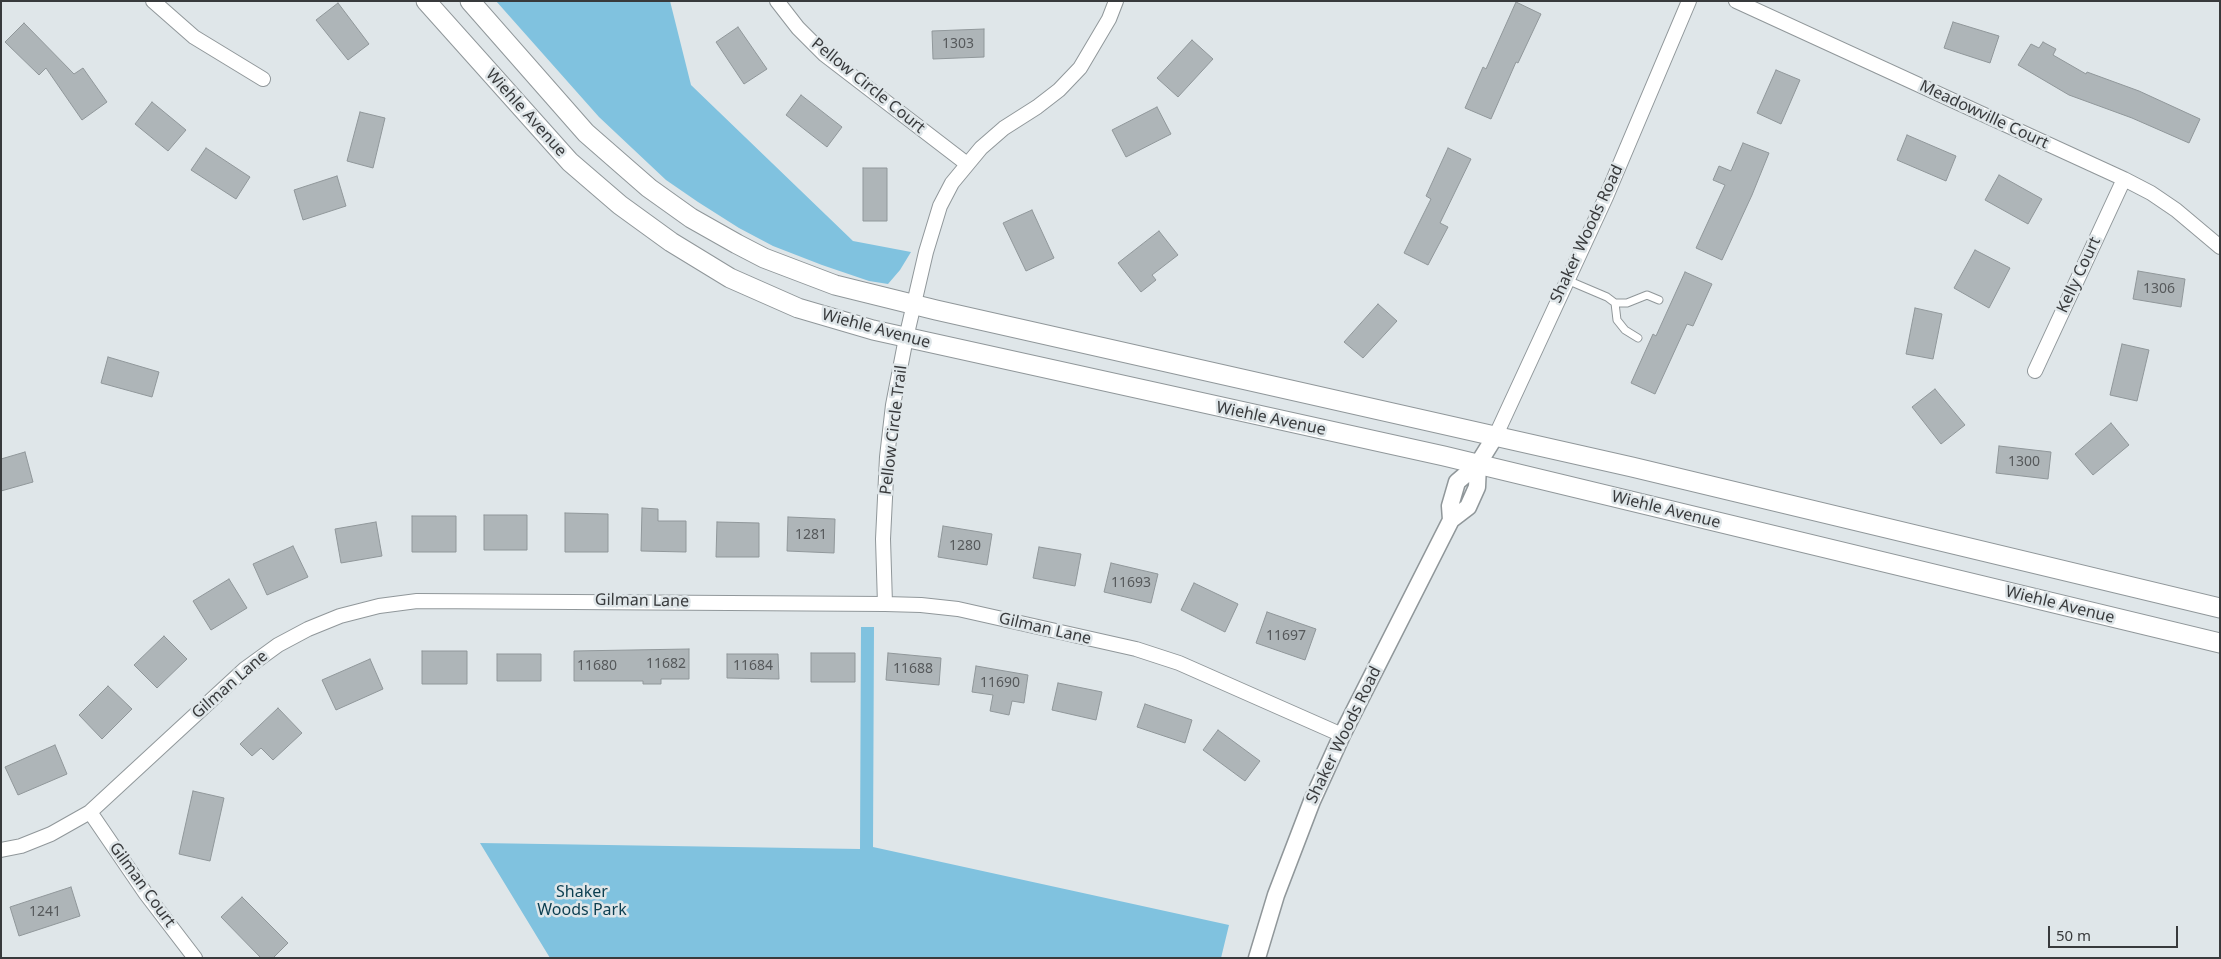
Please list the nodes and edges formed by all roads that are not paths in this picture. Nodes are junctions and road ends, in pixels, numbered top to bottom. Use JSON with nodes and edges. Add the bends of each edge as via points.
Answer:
{"nodes":[{"id":1,"x":153,"y":1,"type":"edge"},
{"id":2,"x":426,"y":1,"type":"edge"},
{"id":3,"x":470,"y":1,"type":"edge"},
{"id":4,"x":777,"y":1,"type":"edge"},
{"id":5,"x":1116,"y":1,"type":"edge"},
{"id":6,"x":1689,"y":1,"type":"edge"},
{"id":7,"x":1736,"y":1,"type":"edge"},
{"id":8,"x":263,"y":79,"type":"dead end"},
{"id":9,"x":967,"y":164,"type":"junction"},
{"id":10,"x":2124,"y":179,"type":"junction"},
{"id":11,"x":2220,"y":247,"type":"edge"},
{"id":12,"x":1567,"y":280,"type":"junction"},
{"id":13,"x":1659,"y":300,"type":"dead end"},
{"id":14,"x":1615,"y":304,"type":"junction"},
{"id":15,"x":914,"y":305,"type":"junction"},
{"id":16,"x":906,"y":338,"type":"junction"},
{"id":17,"x":1638,"y":338,"type":"dead end"},
{"id":18,"x":2035,"y":371,"type":"dead end"},
{"id":19,"x":1496,"y":435,"type":"junction"},
{"id":20,"x":1478,"y":464,"type":"junction"},
{"id":21,"x":885,"y":604,"type":"junction"},
{"id":22,"x":2220,"y":608,"type":"edge"},
{"id":23,"x":2220,"y":643,"type":"edge"},
{"id":24,"x":1342,"y":735,"type":"junction"},
{"id":25,"x":90,"y":812,"type":"junction"},
{"id":26,"x":1,"y":850,"type":"edge"},
{"id":27,"x":195,"y":958,"type":"edge"},
{"id":28,"x":1257,"y":958,"type":"edge"}],
"edges":[{"from":1,"to":8,"type":"street","via":[[194,37]]},
{"from":2,"to":16,"type":"main road","name":"Wiehle Avenue","via":[[570,162],[620,205],[671,242],[761,293],[836,320]]},
{"from":3,"to":15,"type":"main road","name":"Wiehle Avenue","via":[[586,133],[649,188],[684,213],[738,244],[798,272],[852,290]]},
{"from":4,"to":9,"type":"street","name":"Pellow Circle Court","via":[[798,28],[825,54]]},
{"from":5,"to":9,"type":"street","name":"Pellow Circle Trail","via":[[1080,68],[1059,90],[1004,128]]},
{"from":6,"to":12,"type":"street","name":"Shaker Woods Road"},
{"from":7,"to":10,"type":"street","name":"Meadowville Court"},
{"from":9,"to":15,"type":"street","name":"Pellow Circle Trail","via":[[940,206]]},
{"from":10,"to":11,"type":"street","name":"Meadowville Court","via":[[2176,210]]},
{"from":10,"to":18,"type":"street","name":"Kelly Court"},
{"from":12,"to":14,"type":"lane"},
{"from":12,"to":19,"type":"street","name":"Shaker Woods Road"},
{"from":13,"to":14,"type":"lane","via":[[1647,295],[1628,304]]},
{"from":14,"to":17,"type":"lane","via":[[1617,320],[1624,330]]},
{"from":15,"to":16,"type":"street","name":"Pellow Circle Trail"},
{"from":15,"to":19,"type":"main road","name":"Wiehle Avenue"},
{"from":16,"to":20,"type":"main road","name":"Wiehle Avenue"},
{"from":16,"to":21,"type":"street","name":"Pellow Circle Trail","via":[[887,457],[883,539]]},
{"from":19,"to":20,"type":"street","name":"Shaker Woods Road"},
{"from":19,"to":22,"type":"main road","name":"Wiehle Avenue"},
{"from":20,"to":23,"type":"main road","name":"Wiehle Avenue"},
{"from":20,"to":24,"type":"street","name":"Shaker Woods Road","via":[[1477,487],[1468,507],[1451,520]]},
{"from":21,"to":24,"type":"street","name":"Gilman Lane","via":[[958,609],[1136,649],[1179,663]]},
{"from":21,"to":25,"type":"street","name":"Gilman Lane","via":[[417,601],[340,616],[278,645],[252,664]]},
{"from":24,"to":28,"type":"street","name":"Shaker Woods Road","via":[[1312,801],[1276,895]]},
{"from":25,"to":26,"type":"street","name":"Gilman Lane","via":[[52,834]]},
{"from":25,"to":27,"type":"street","name":"Gilman Court"}]}
